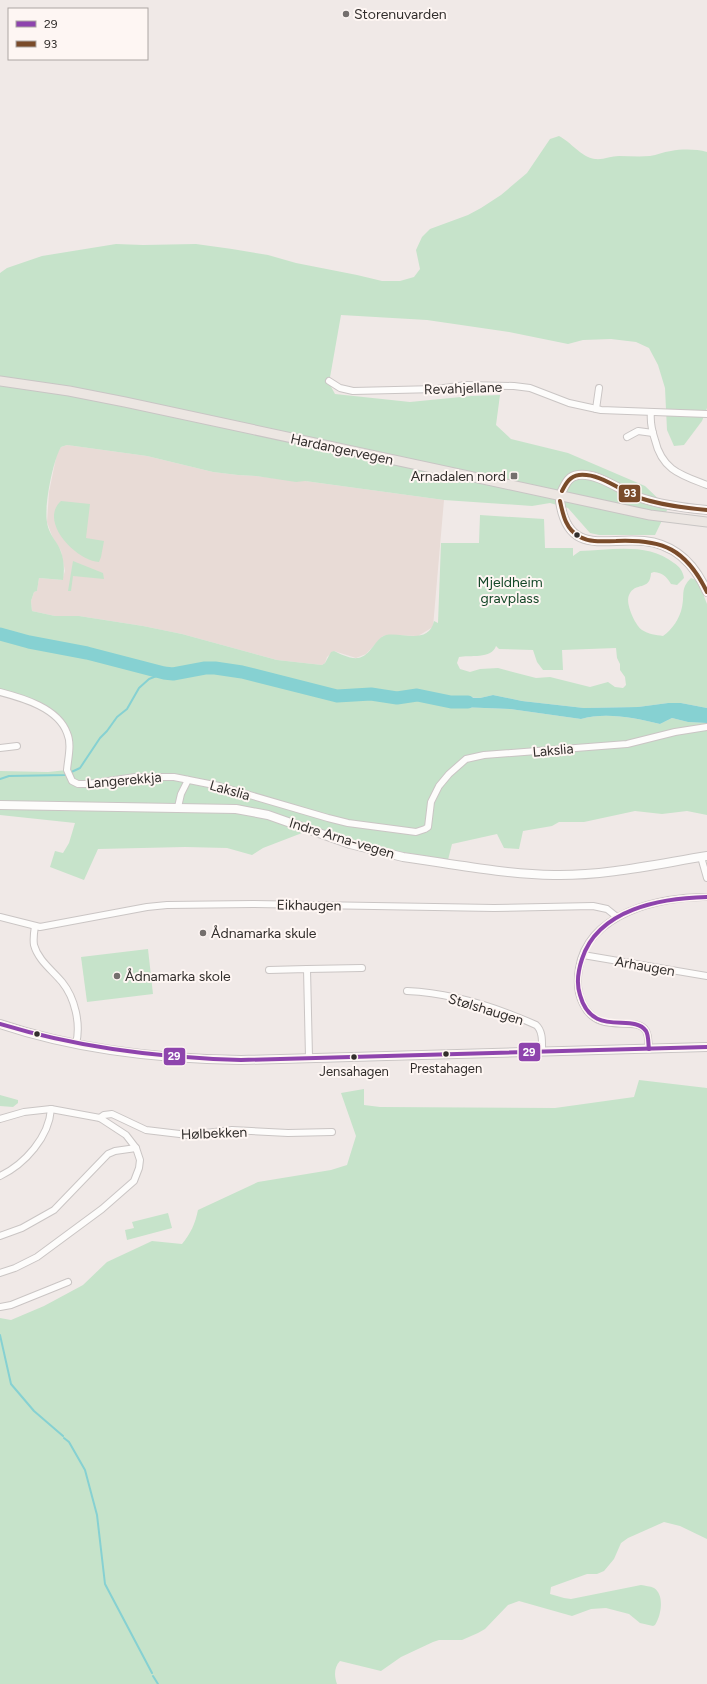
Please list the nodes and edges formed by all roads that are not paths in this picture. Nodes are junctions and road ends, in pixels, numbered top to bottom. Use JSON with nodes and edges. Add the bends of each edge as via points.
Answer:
{"nodes":[{"id":1,"x":0,"y":381,"type":"edge"},
{"id":2,"x":329,"y":381,"type":"dead end"},
{"id":3,"x":599,"y":388,"type":"dead end"},
{"id":4,"x":596,"y":409,"type":"junction"},
{"id":5,"x":651,"y":412,"type":"junction"},
{"id":6,"x":707,"y":414,"type":"edge"},
{"id":7,"x":653,"y":433,"type":"junction"},
{"id":8,"x":627,"y":437,"type":"dead end"},
{"id":9,"x":707,"y":485,"type":"edge"},
{"id":10,"x":562,"y":491,"type":"dead end"},
{"id":11,"x":560,"y":501,"type":"dead end"},
{"id":12,"x":707,"y":510,"type":"edge"},
{"id":13,"x":707,"y":522,"type":"edge"},
{"id":14,"x":707,"y":592,"type":"edge"},
{"id":15,"x":0,"y":692,"type":"edge"},
{"id":16,"x":707,"y":727,"type":"edge"},
{"id":17,"x":17,"y":746,"type":"dead end"},
{"id":18,"x":0,"y":748,"type":"edge"},
{"id":19,"x":188,"y":780,"type":"junction"},
{"id":20,"x":0,"y":805,"type":"edge"},
{"id":21,"x":178,"y":807,"type":"junction"},
{"id":22,"x":704,"y":856,"type":"edge"},
{"id":23,"x":707,"y":878,"type":"edge"},
{"id":24,"x":707,"y":897,"type":"edge"},
{"id":25,"x":0,"y":917,"type":"edge"},
{"id":26,"x":617,"y":917,"type":"junction"},
{"id":27,"x":35,"y":926,"type":"junction"},
{"id":28,"x":583,"y":955,"type":"junction"},
{"id":29,"x":362,"y":968,"type":"dead end"},
{"id":30,"x":307,"y":969,"type":"junction"},
{"id":31,"x":269,"y":970,"type":"dead end"},
{"id":32,"x":707,"y":976,"type":"edge"},
{"id":33,"x":407,"y":991,"type":"dead end"},
{"id":34,"x":0,"y":1024,"type":"edge"},
{"id":35,"x":76,"y":1044,"type":"junction"},
{"id":36,"x":707,"y":1047,"type":"edge"},
{"id":37,"x":649,"y":1049,"type":"junction"},
{"id":38,"x":542,"y":1051,"type":"junction"},
{"id":39,"x":309,"y":1057,"type":"junction"},
{"id":40,"x":51,"y":1109,"type":"junction"},
{"id":41,"x":100,"y":1118,"type":"junction"},
{"id":42,"x":0,"y":1119,"type":"edge"},
{"id":43,"x":332,"y":1132,"type":"dead end"},
{"id":44,"x":136,"y":1148,"type":"junction"},
{"id":45,"x":0,"y":1176,"type":"edge"},
{"id":46,"x":0,"y":1236,"type":"edge"},
{"id":47,"x":0,"y":1273,"type":"edge"},
{"id":48,"x":68,"y":1282,"type":"dead end"},
{"id":49,"x":0,"y":1307,"type":"edge"}],
"edges":[{"from":1,"to":13,"type":"main road","name":"Hardangervegen","via":[[124,402],[635,512]]},
{"from":2,"to":4,"type":"street","name":"Revahjellane","via":[[340,388],[353,390],[437,389],[466,385],[521,386],[569,403]]},
{"from":3,"to":4,"type":"street"},
{"from":4,"to":5,"type":"street","name":"Revahjellane"},
{"from":5,"to":6,"type":"street","name":"Revahjellane"},
{"from":5,"to":7,"type":"street"},
{"from":7,"to":8,"type":"street","via":[[638,431]]},
{"from":7,"to":9,"type":"street","via":[[658,454],[663,461],[684,476]]},
{"from":10,"to":12,"type":"main road","via":[[568,479],[584,474],[646,500],[670,506]]},
{"from":11,"to":14,"type":"main road","via":[[565,520],[575,534],[592,541],[645,541],[668,547],[691,565]]},
{"from":15,"to":19,"type":"street","name":"Langerekkja","via":[[34,703],[61,722],[69,740],[67,770],[75,783],[88,784],[158,776]]},
{"from":16,"to":19,"type":"street","name":"Lakslia","via":[[627,744],[484,755],[466,759],[456,766],[439,786],[431,802],[429,824],[425,830],[416,832],[348,823],[219,786]]},
{"from":17,"to":18,"type":"street"},
{"from":19,"to":21,"type":"street"},
{"from":20,"to":21,"type":"main road","name":"Indre Arna-vegen"},
{"from":21,"to":22,"type":"main road","name":"Indre Arna-vegen","via":[[254,812],[383,853],[531,874],[599,872]]},
{"from":22,"to":23,"type":"street"},
{"from":24,"to":26,"type":"street","via":[[661,901]]},
{"from":25,"to":27,"type":"street","name":"Eikhaugen"},
{"from":26,"to":27,"type":"street","name":"Eikhaugen","via":[[606,909],[586,905],[494,908],[167,905],[147,906],[51,926]]},
{"from":26,"to":28,"type":"street","via":[[603,927]]},
{"from":27,"to":35,"type":"street","via":[[34,944],[41,959],[69,992],[78,1030]]},
{"from":28,"to":32,"type":"street","name":"Arhaugen"},
{"from":28,"to":37,"type":"street","via":[[578,975],[578,989],[583,1005],[602,1022],[641,1026],[647,1032]]},
{"from":29,"to":30,"type":"street"},
{"from":30,"to":31,"type":"street"},
{"from":30,"to":39,"type":"street"},
{"from":33,"to":38,"type":"street","name":"Stølshaugen","via":[[428,992],[462,999],[525,1021],[540,1028]]},
{"from":34,"to":35,"type":"main road"},
{"from":35,"to":39,"type":"main road","via":[[205,1059]]},
{"from":36,"to":37,"type":"main road"},
{"from":37,"to":38,"type":"main road"},
{"from":38,"to":39,"type":"main road"},
{"from":40,"to":41,"type":"street","name":"Hølbekken"},
{"from":40,"to":42,"type":"street","name":"Hølbekken","via":[[24,1112]]},
{"from":40,"to":45,"type":"street","via":[[36,1146],[18,1165]]},
{"from":41,"to":43,"type":"street","name":"Hølbekken","via":[[112,1114],[146,1130],[188,1135],[232,1130]]},
{"from":41,"to":44,"type":"street","name":"Hølbekken","via":[[126,1135]]},
{"from":44,"to":46,"type":"street","via":[[108,1154],[54,1210],[22,1228]]},
{"from":44,"to":47,"type":"street","via":[[140,1160],[139,1168],[130,1186],[51,1248],[27,1262]]},
{"from":48,"to":49,"type":"street"}]}
